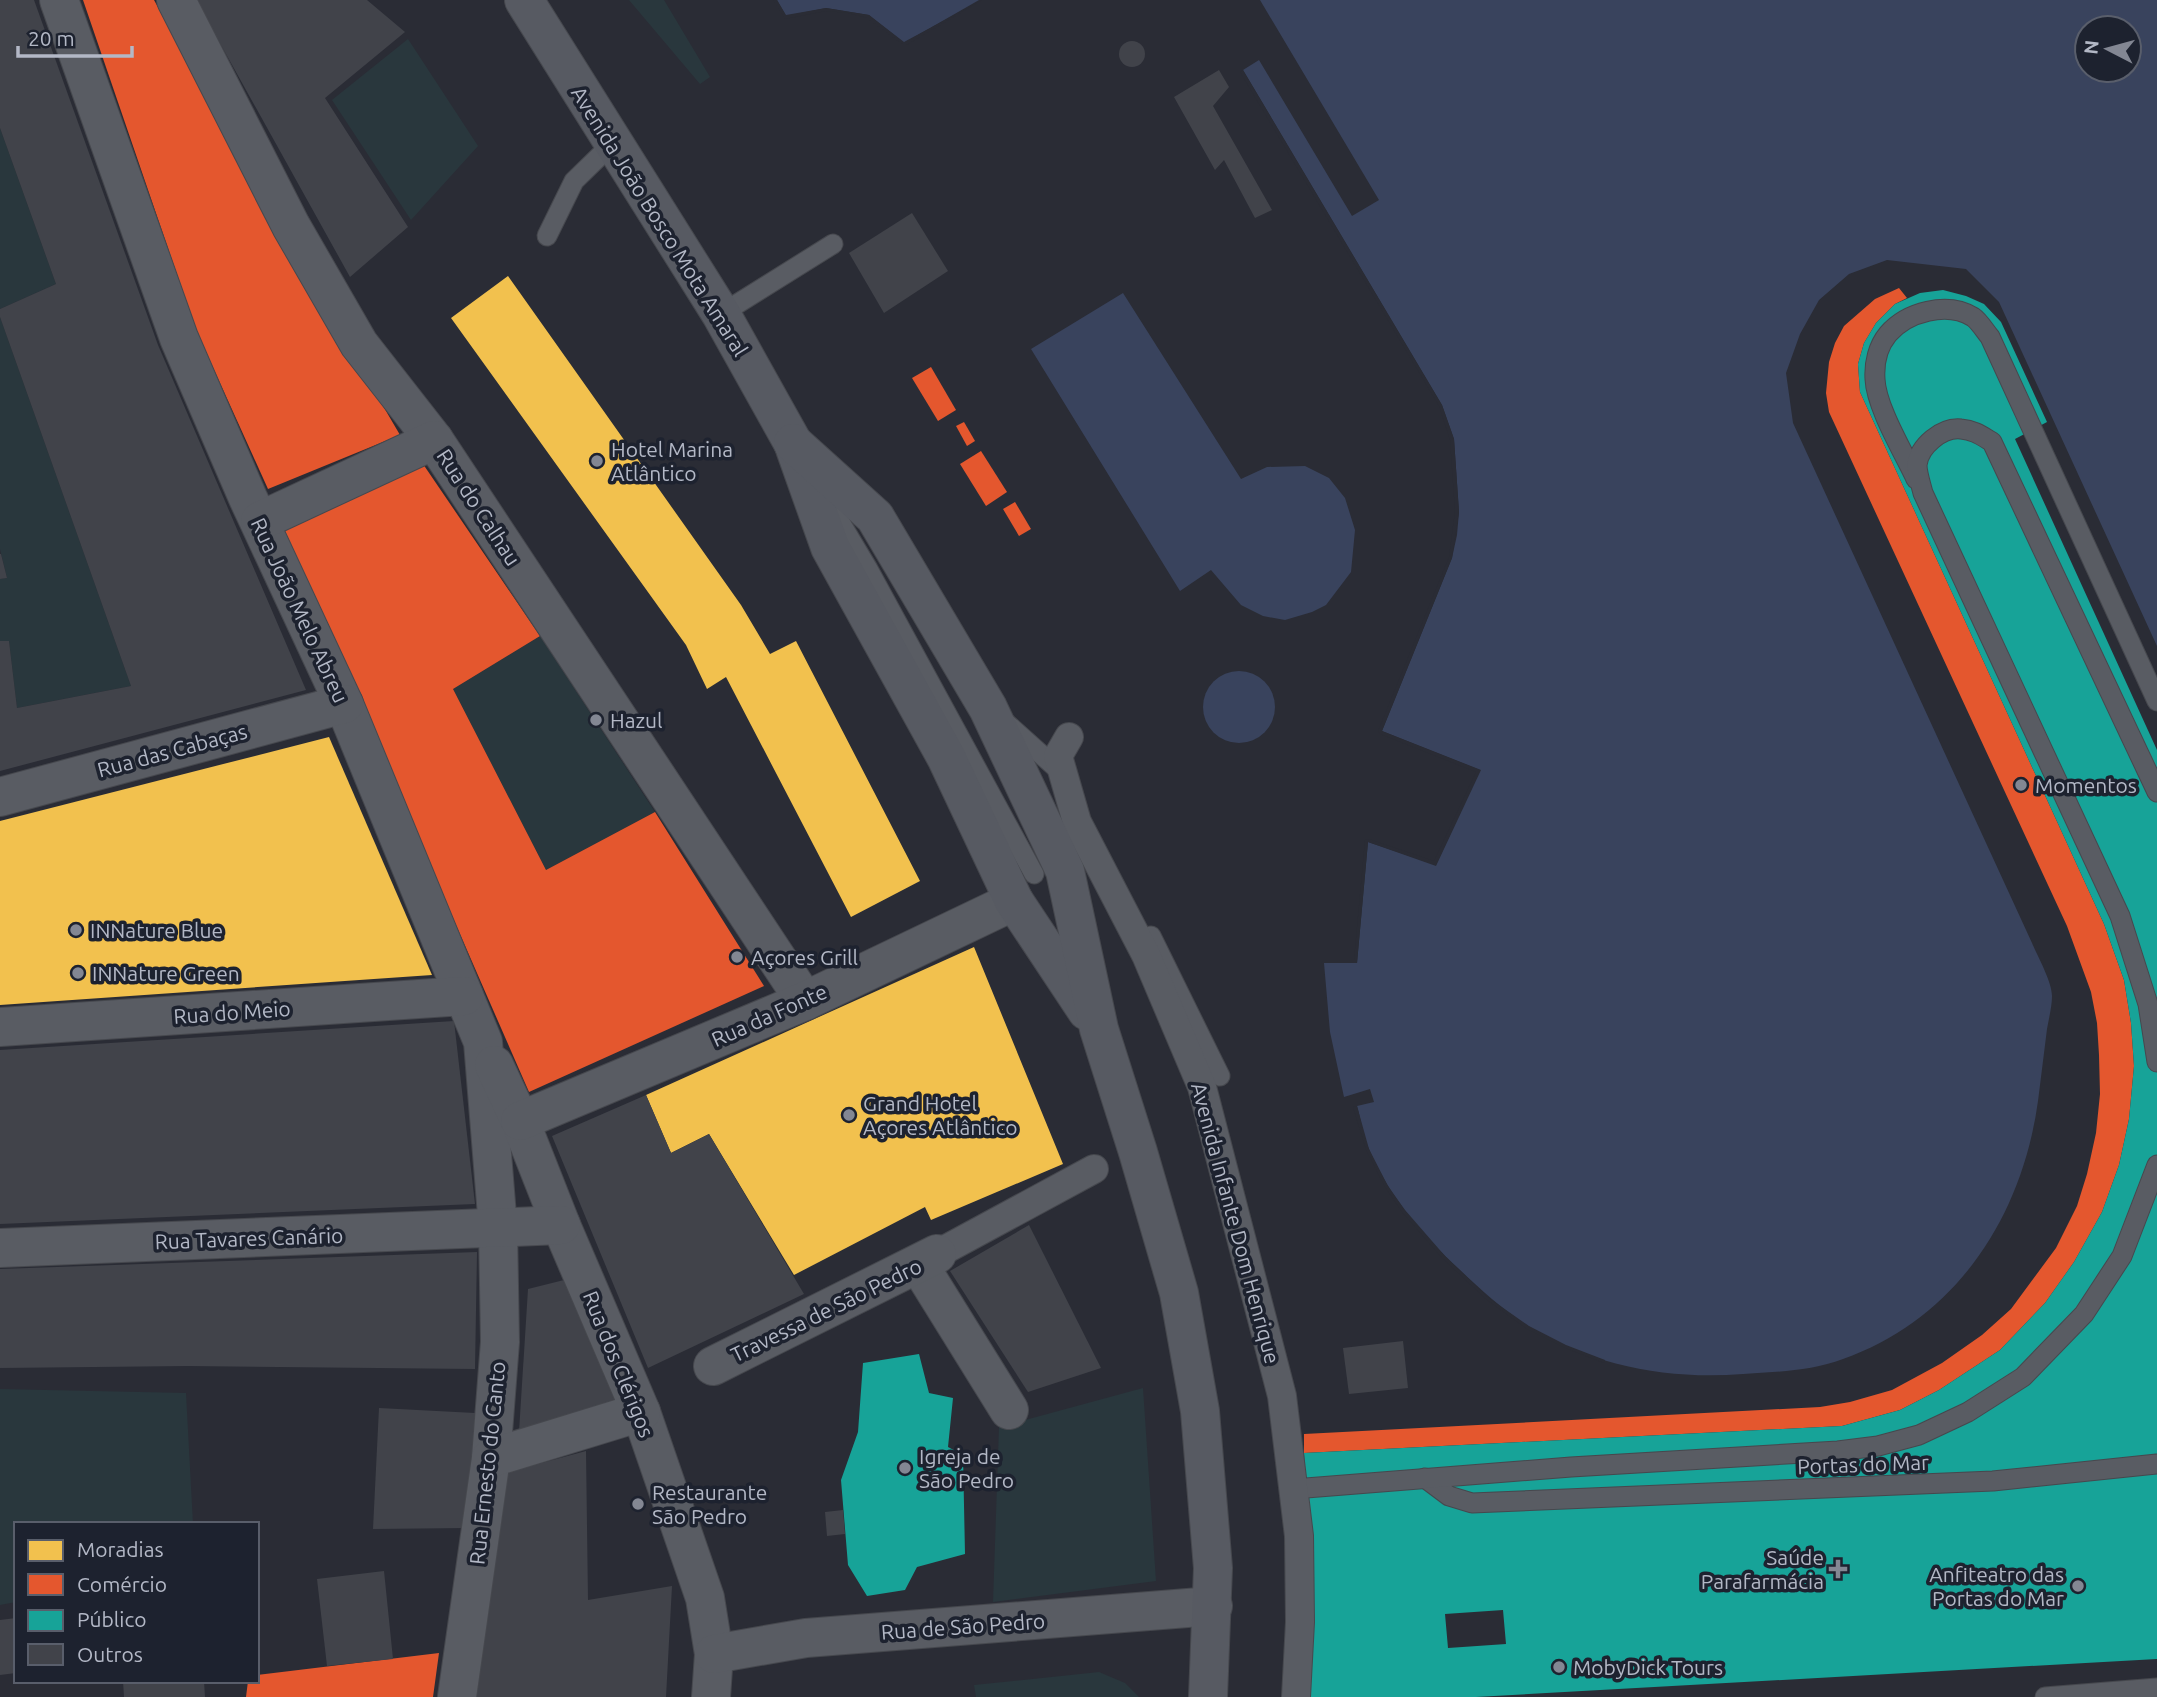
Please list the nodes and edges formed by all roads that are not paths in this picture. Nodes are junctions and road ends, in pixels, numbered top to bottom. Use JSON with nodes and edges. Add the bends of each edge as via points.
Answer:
{"nodes":[{"id":1,"x":59,"y":0,"type":"edge"},
{"id":2,"x":176,"y":0,"type":"edge"},
{"id":3,"x":524,"y":0,"type":"edge"},
{"id":4,"x":613,"y":143,"type":"junction"},
{"id":5,"x":547,"y":236,"type":"dead end"},
{"id":6,"x":833,"y":244,"type":"dead end"},
{"id":7,"x":721,"y":314,"type":"junction"},
{"id":8,"x":434,"y":440,"type":"junction"},
{"id":9,"x":793,"y":443,"type":"junction"},
{"id":10,"x":1923,"y":493,"type":"junction"},
{"id":11,"x":260,"y":522,"type":"junction"},
{"id":12,"x":2157,"y":701,"type":"edge"},
{"id":13,"x":344,"y":704,"type":"junction"},
{"id":14,"x":988,"y":708,"type":"junction"},
{"id":15,"x":1069,"y":737,"type":"dead end"},
{"id":16,"x":1063,"y":775,"type":"junction"},
{"id":17,"x":2157,"y":792,"type":"edge"},
{"id":18,"x":0,"y":797,"type":"edge"},
{"id":19,"x":1038,"y":882,"type":"junction"},
{"id":20,"x":464,"y":996,"type":"junction"},
{"id":21,"x":805,"y":1001,"type":"junction"},
{"id":22,"x":0,"y":1027,"type":"edge"},
{"id":23,"x":1099,"y":1029,"type":"junction"},
{"id":24,"x":483,"y":1042,"type":"junction"},
{"id":25,"x":2157,"y":1062,"type":"edge"},
{"id":26,"x":1220,"y":1076,"type":"dead end"},
{"id":27,"x":520,"y":1121,"type":"junction"},
{"id":28,"x":2157,"y":1165,"type":"edge"},
{"id":29,"x":1094,"y":1169,"type":"dead end"},
{"id":30,"x":561,"y":1225,"type":"junction"},
{"id":31,"x":498,"y":1228,"type":"junction"},
{"id":32,"x":0,"y":1248,"type":"edge"},
{"id":33,"x":928,"y":1260,"type":"junction"},
{"id":34,"x":713,"y":1366,"type":"dead end"},
{"id":35,"x":1009,"y":1410,"type":"dead end"},
{"id":36,"x":641,"y":1412,"type":"junction"},
{"id":37,"x":491,"y":1458,"type":"junction"},
{"id":38,"x":2157,"y":1464,"type":"edge"},
{"id":39,"x":1425,"y":1478,"type":"junction"},
{"id":40,"x":1306,"y":1488,"type":"dead end"},
{"id":41,"x":1213,"y":1606,"type":"junction"},
{"id":42,"x":714,"y":1654,"type":"junction"},
{"id":43,"x":2157,"y":1688,"type":"edge"},
{"id":44,"x":457,"y":1697,"type":"edge"},
{"id":45,"x":710,"y":1697,"type":"edge"},
{"id":46,"x":1208,"y":1697,"type":"edge"},
{"id":47,"x":1296,"y":1697,"type":"edge"},
{"id":48,"x":2045,"y":1697,"type":"edge"}],
"edges":[{"from":1,"to":11,"type":"street","name":"Rua João Melo Abreu","via":[[179,338]]},
{"from":2,"to":8,"type":"street","name":"Rua do Calhau","via":[[291,226],[359,344]]},
{"from":3,"to":4,"type":"main road","name":"Avenida João Bosco Mota Amaral"},
{"from":4,"to":5,"type":"lane","via":[[573,181]]},
{"from":4,"to":7,"type":"main road","name":"Avenida João Bosco Mota Amaral"},
{"from":6,"to":7,"type":"lane"},
{"from":7,"to":9,"type":"main road","name":"Avenida João Bosco Mota Amaral"},
{"from":8,"to":11,"type":"street"},
{"from":8,"to":21,"type":"street","name":"Rua do Calhau"},
{"from":9,"to":14,"type":"main road","name":"Avenida João Bosco Mota Amaral","via":[[876,517]]},
{"from":9,"to":19,"type":"main road","name":"Avenida João Bosco Mota Amaral","via":[[830,547],[946,757]]},
{"from":10,"to":12,"type":"lane","via":[[1880,403],[1876,356],[1889,333],[1915,314],[1946,309],[1973,317],[1990,337]]},
{"from":10,"to":17,"type":"lane","via":[[1917,466],[1924,447],[1940,435],[1958,429],[1977,432],[1992,442]]},
{"from":10,"to":25,"type":"lane","via":[[2120,916],[2148,1004]]},
{"from":11,"to":13,"type":"street","name":"Rua João Melo Abreu"},
{"from":13,"to":18,"type":"street","name":"Rua das Cabaças"},
{"from":13,"to":20,"type":"street","name":"Rua João Melo Abreu"},
{"from":14,"to":16,"type":"lane"},
{"from":14,"to":19,"type":"main road","name":"Avenida João Bosco Mota Amaral"},
{"from":15,"to":16,"type":"street","name":"Avenida Infante Dom Henrique","via":[[1058,756]]},
{"from":16,"to":26,"type":"lane","via":[[1135,905]]},
{"from":16,"to":47,"type":"street","name":"Avenida Infante Dom Henrique","via":[[1077,822],[1146,955],[1202,1087],[1272,1356],[1282,1396],[1299,1536]]},
{"from":19,"to":21,"type":"street","name":"Rua da Fonte"},
{"from":19,"to":23,"type":"main road"},
{"from":19,"to":23,"type":"main road"},
{"from":20,"to":22,"type":"street","name":"Rua do Meio"},
{"from":20,"to":24,"type":"street","name":"Rua João Melo Abreu"},
{"from":21,"to":27,"type":"street","name":"Rua da Fonte"},
{"from":23,"to":41,"type":"main road","via":[[1179,1293],[1200,1410]]},
{"from":24,"to":27,"type":"street","name":"Rua dos Clérigos"},
{"from":24,"to":31,"type":"street","name":"Rua João Melo Abreu"},
{"from":27,"to":30,"type":"street","name":"Rua dos Clérigos"},
{"from":28,"to":39,"type":"lane","via":[[2122,1256],[2084,1314],[2023,1377],[1968,1412],[1919,1435],[1838,1451]]},
{"from":29,"to":33,"type":"street"},
{"from":30,"to":31,"type":"street","name":"Rua Tavares Canário"},
{"from":30,"to":36,"type":"street","name":"Rua dos Clérigos"},
{"from":31,"to":32,"type":"street","name":"Rua Tavares Canário"},
{"from":31,"to":37,"type":"street","name":"Rua Ernesto do Canto","via":[[500,1342]]},
{"from":33,"to":34,"type":"street","name":"Travessa de São Pedro"},
{"from":33,"to":35,"type":"street"},
{"from":36,"to":37,"type":"street"},
{"from":36,"to":42,"type":"street","name":"Rua dos Clérigos","via":[[705,1598]]},
{"from":37,"to":44,"type":"street","name":"Rua Ernesto do Canto"},
{"from":38,"to":39,"type":"lane","name":"Portas do Mar","via":[[1993,1481],[1472,1503],[1449,1496]]},
{"from":39,"to":40,"type":"lane"},
{"from":41,"to":42,"type":"street","name":"Rua de São Pedro","via":[[806,1638]]},
{"from":41,"to":46,"type":"main road"},
{"from":42,"to":45,"type":"street","name":"Rua dos Clérigos"},
{"from":43,"to":48,"type":"lane"}]}
